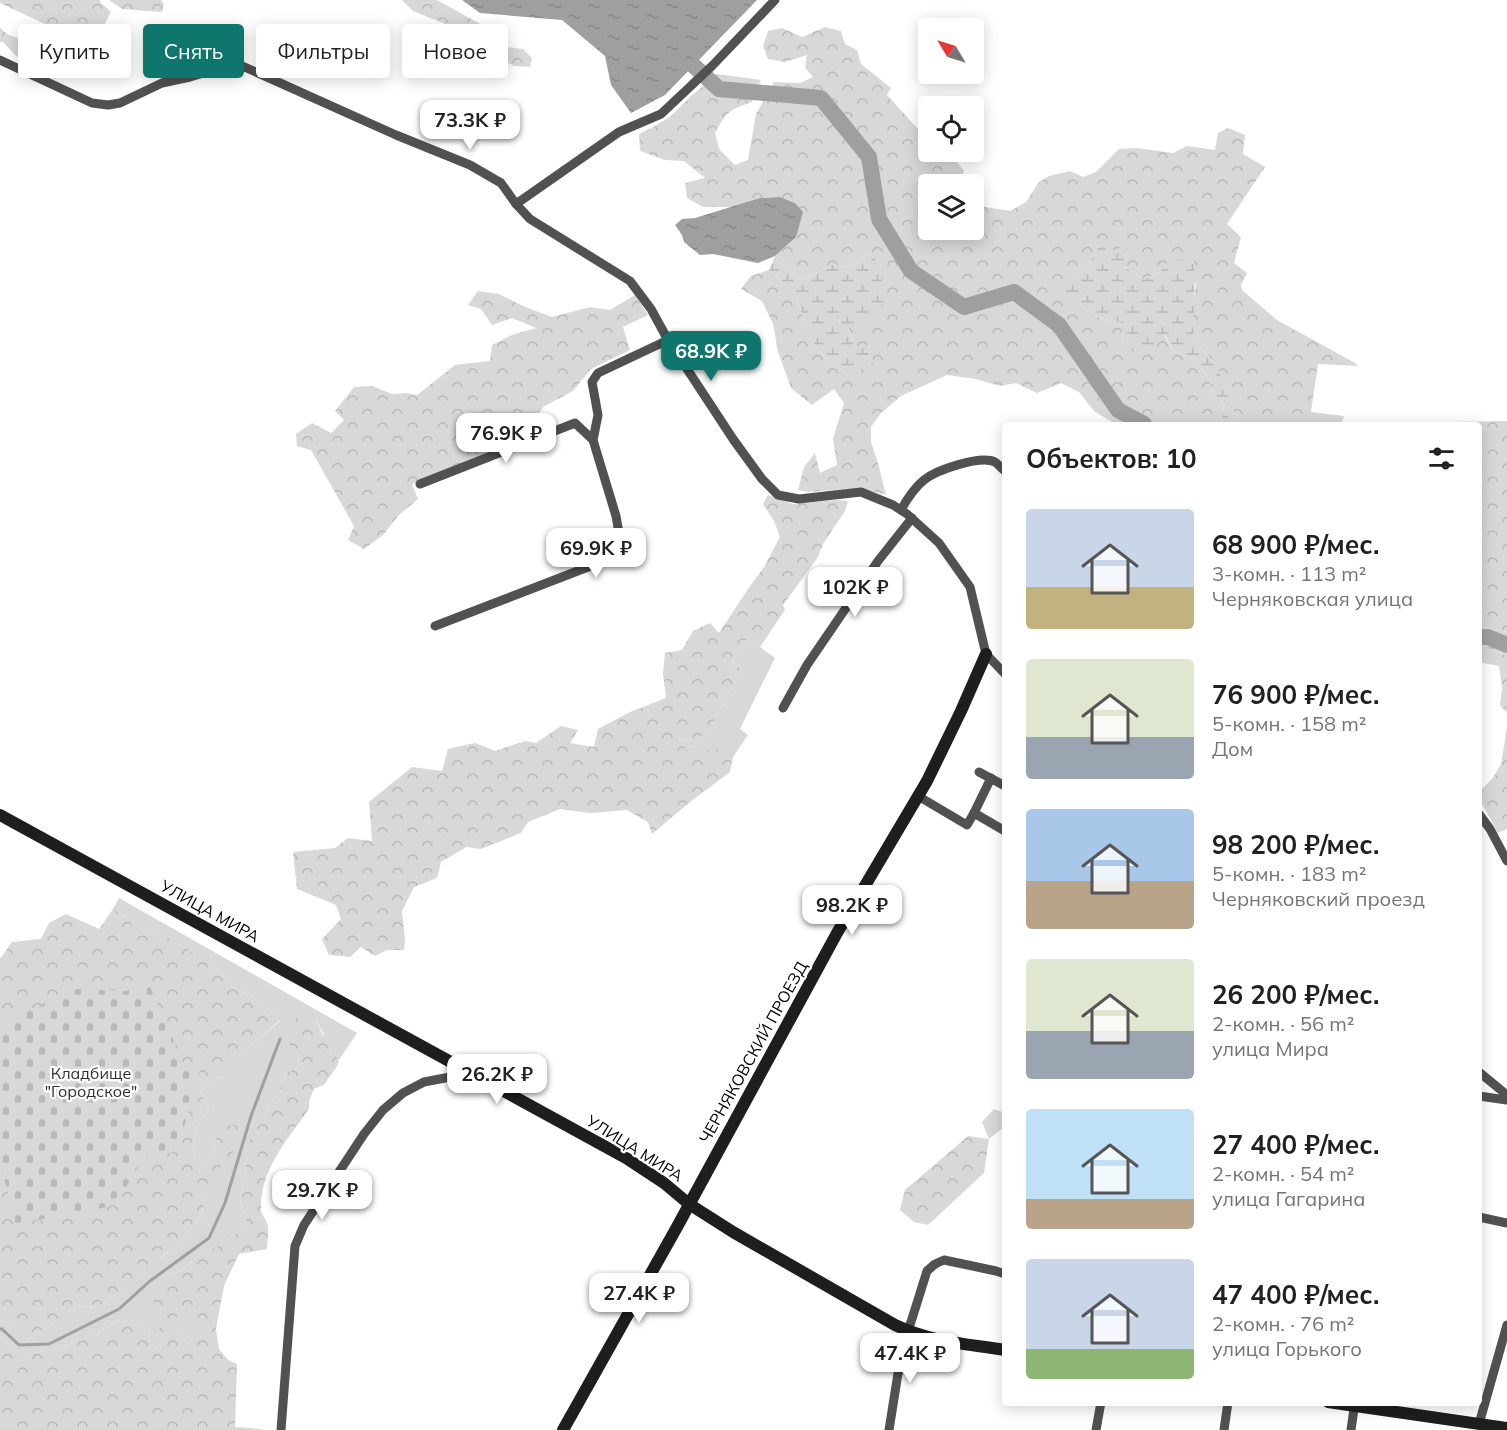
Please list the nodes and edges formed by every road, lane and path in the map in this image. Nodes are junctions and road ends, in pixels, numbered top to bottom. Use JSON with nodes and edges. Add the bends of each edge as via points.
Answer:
{"nodes":[{"id":1,"x":775,"y":0,"type":"edge"},
{"id":2,"x":0,"y":60,"type":"edge"},
{"id":3,"x":516,"y":204,"type":"junction"},
{"id":4,"x":668,"y":340,"type":"junction"},
{"id":5,"x":593,"y":440,"type":"junction"},
{"id":6,"x":1002,"y":468,"type":"edge"},
{"id":7,"x":420,"y":484,"type":"dead end"},
{"id":8,"x":901,"y":510,"type":"junction"},
{"id":9,"x":912,"y":518,"type":"junction"},
{"id":10,"x":435,"y":626,"type":"dead end"},
{"id":11,"x":986,"y":654,"type":"junction"},
{"id":12,"x":1002,"y":671,"type":"edge"},
{"id":13,"x":783,"y":708,"type":"dead end"},
{"id":14,"x":979,"y":772,"type":"dead end"},
{"id":15,"x":991,"y":778,"type":"junction"},
{"id":16,"x":1002,"y":784,"type":"edge"},
{"id":17,"x":918,"y":796,"type":"junction"},
{"id":18,"x":974,"y":813,"type":"junction"},
{"id":19,"x":0,"y":815,"type":"edge"},
{"id":20,"x":1482,"y":818,"type":"edge"},
{"id":21,"x":1002,"y":829,"type":"edge"},
{"id":22,"x":1507,"y":861,"type":"edge"},
{"id":23,"x":471,"y":1073,"type":"junction"},
{"id":24,"x":1482,"y":1074,"type":"edge"},
{"id":25,"x":1507,"y":1095,"type":"edge"},
{"id":26,"x":1482,"y":1096,"type":"edge"},
{"id":27,"x":1507,"y":1100,"type":"edge"},
{"id":28,"x":689,"y":1204,"type":"junction"},
{"id":29,"x":1482,"y":1219,"type":"edge"},
{"id":30,"x":1507,"y":1223,"type":"edge"},
{"id":31,"x":1002,"y":1273,"type":"edge"},
{"id":32,"x":1507,"y":1325,"type":"edge"},
{"id":33,"x":907,"y":1331,"type":"junction"},
{"id":34,"x":1002,"y":1350,"type":"edge"},
{"id":35,"x":1100,"y":1406,"type":"edge"},
{"id":36,"x":1227,"y":1406,"type":"edge"},
{"id":37,"x":1355,"y":1406,"type":"edge"},
{"id":38,"x":1362,"y":1406,"type":"edge"},
{"id":39,"x":1479,"y":1424,"type":"junction"},
{"id":40,"x":1507,"y":1428,"type":"edge"},
{"id":41,"x":281,"y":1430,"type":"edge"},
{"id":42,"x":563,"y":1430,"type":"edge"},
{"id":43,"x":889,"y":1430,"type":"edge"},
{"id":44,"x":1096,"y":1430,"type":"edge"},
{"id":45,"x":1224,"y":1430,"type":"edge"},
{"id":46,"x":1351,"y":1430,"type":"edge"}],
"edges":[{"from":1,"to":3,"type":"street","via":[[660,114],[619,132]]},
{"from":2,"to":3,"type":"street","via":[[92,103],[108,105],[162,83],[240,65],[470,165],[501,183]]},
{"from":3,"to":4,"type":"street","via":[[530,219],[630,281]]},
{"from":4,"to":5,"type":"street","via":[[598,373],[592,382],[598,416]]},
{"from":4,"to":8,"type":"street","via":[[762,479],[778,495],[799,499],[861,492]]},
{"from":5,"to":7,"type":"street","via":[[575,423]]},
{"from":5,"to":10,"type":"street","via":[[616,516],[621,544],[614,557]]},
{"from":6,"to":8,"type":"street","via":[[982,459],[947,468],[924,480]]},
{"from":8,"to":9,"type":"street"},
{"from":9,"to":11,"type":"street","via":[[939,543],[970,587]]},
{"from":9,"to":13,"type":"street","via":[[807,665]]},
{"from":11,"to":12,"type":"street"},
{"from":11,"to":17,"type":"main road","name":"ЧЕРНЯКОВСКИЙ ПРОЕЗД"},
{"from":14,"to":15,"type":"street"},
{"from":15,"to":16,"type":"street"},
{"from":15,"to":18,"type":"street"},
{"from":17,"to":18,"type":"street","via":[[967,825]]},
{"from":17,"to":28,"type":"main road","name":"ЧЕРНЯКОВСКИЙ ПРОЕЗД","via":[[837,933]]},
{"from":18,"to":21,"type":"street"},
{"from":19,"to":23,"type":"main road","name":"УЛИЦА МИРА"},
{"from":20,"to":22,"type":"street"},
{"from":23,"to":28,"type":"main road","name":"УЛИЦА МИРА","via":[[626,1158]]},
{"from":23,"to":41,"type":"street","via":[[424,1082],[383,1110],[304,1225],[295,1246]]},
{"from":24,"to":25,"type":"street"},
{"from":26,"to":27,"type":"street"},
{"from":28,"to":33,"type":"main road","name":"УЛИЦА МИРА"},
{"from":28,"to":42,"type":"main road","name":"ЧЕРНЯКОВСКИЙ ПРОЕЗД"},
{"from":29,"to":30,"type":"street"},
{"from":31,"to":33,"type":"street","via":[[944,1260],[934,1264],[927,1271]]},
{"from":32,"to":39,"type":"street"},
{"from":33,"to":34,"type":"main road","name":"УЛИЦА МИРА"},
{"from":33,"to":43,"type":"street"},
{"from":35,"to":44,"type":"street"},
{"from":36,"to":45,"type":"street"},
{"from":37,"to":46,"type":"street"},
{"from":38,"to":39,"type":"main road"},
{"from":39,"to":40,"type":"main road"}]}
